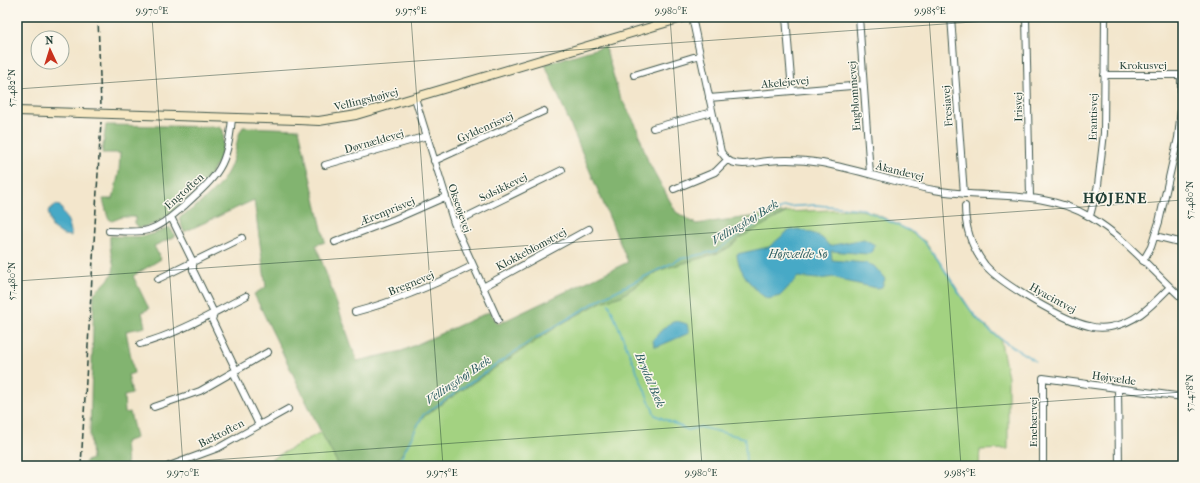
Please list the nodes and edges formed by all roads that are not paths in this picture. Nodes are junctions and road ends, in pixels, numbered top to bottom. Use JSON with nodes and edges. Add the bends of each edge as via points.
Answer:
{"nodes":[{"id":1,"x":685,"y":17,"type":"edge"},
{"id":2,"x":692,"y":17,"type":"edge"},
{"id":3,"x":786,"y":17,"type":"edge"},
{"id":4,"x":859,"y":17,"type":"edge"},
{"id":5,"x":951,"y":17,"type":"edge"},
{"id":6,"x":1026,"y":17,"type":"edge"},
{"id":7,"x":1105,"y":17,"type":"edge"},
{"id":8,"x":700,"y":55,"type":"junction"},
{"id":9,"x":634,"y":75,"type":"dead end"},
{"id":10,"x":1104,"y":75,"type":"junction"},
{"id":11,"x":1182,"y":75,"type":"edge"},
{"id":12,"x":863,"y":85,"type":"junction"},
{"id":13,"x":792,"y":91,"type":"junction"},
{"id":14,"x":415,"y":98,"type":"junction"},
{"id":15,"x":709,"y":98,"type":"junction"},
{"id":16,"x":17,"y":111,"type":"edge"},
{"id":17,"x":544,"y":112,"type":"dead end"},
{"id":18,"x":712,"y":112,"type":"junction"},
{"id":19,"x":232,"y":119,"type":"junction"},
{"id":20,"x":653,"y":128,"type":"dead end"},
{"id":21,"x":427,"y":136,"type":"junction"},
{"id":22,"x":727,"y":160,"type":"junction"},
{"id":23,"x":434,"y":161,"type":"junction"},
{"id":24,"x":325,"y":165,"type":"dead end"},
{"id":25,"x":562,"y":170,"type":"dead end"},
{"id":26,"x":870,"y":174,"type":"junction"},
{"id":27,"x":674,"y":188,"type":"dead end"},
{"id":28,"x":964,"y":194,"type":"junction"},
{"id":29,"x":445,"y":197,"type":"junction"},
{"id":30,"x":1030,"y":197,"type":"junction"},
{"id":31,"x":965,"y":206,"type":"dead end"},
{"id":32,"x":171,"y":216,"type":"junction"},
{"id":33,"x":1090,"y":216,"type":"junction"},
{"id":34,"x":454,"y":223,"type":"junction"},
{"id":35,"x":589,"y":229,"type":"dead end"},
{"id":36,"x":109,"y":231,"type":"dead end"},
{"id":37,"x":1155,"y":236,"type":"junction"},
{"id":38,"x":242,"y":238,"type":"dead end"},
{"id":39,"x":335,"y":242,"type":"dead end"},
{"id":40,"x":1183,"y":243,"type":"edge"},
{"id":41,"x":1143,"y":261,"type":"junction"},
{"id":42,"x":193,"y":262,"type":"junction"},
{"id":43,"x":472,"y":266,"type":"junction"},
{"id":44,"x":158,"y":279,"type":"dead end"},
{"id":45,"x":483,"y":287,"type":"junction"},
{"id":46,"x":1170,"y":287,"type":"junction"},
{"id":47,"x":246,"y":296,"type":"dead end"},
{"id":48,"x":1183,"y":299,"type":"edge"},
{"id":49,"x":355,"y":312,"type":"dead end"},
{"id":50,"x":214,"y":313,"type":"junction"},
{"id":51,"x":498,"y":320,"type":"dead end"},
{"id":52,"x":140,"y":344,"type":"dead end"},
{"id":53,"x":268,"y":352,"type":"dead end"},
{"id":54,"x":236,"y":370,"type":"junction"},
{"id":55,"x":1043,"y":378,"type":"joint"},
{"id":56,"x":1118,"y":388,"type":"junction"},
{"id":57,"x":1183,"y":397,"type":"edge"},
{"id":58,"x":154,"y":407,"type":"dead end"},
{"id":59,"x":288,"y":409,"type":"dead end"},
{"id":60,"x":259,"y":425,"type":"junction"},
{"id":61,"x":169,"y":466,"type":"edge"},
{"id":62,"x":1043,"y":466,"type":"edge"},
{"id":63,"x":1119,"y":466,"type":"edge"}],
"edges":[{"from":1,"to":14,"type":"street","name":"Vellingshøjvej"},
{"from":2,"to":8,"type":"street"},
{"from":3,"to":13,"type":"street"},
{"from":4,"to":12,"type":"street","name":"Engblommevej"},
{"from":5,"to":28,"type":"street","name":"Fresiavej"},
{"from":6,"to":30,"type":"street","name":"Irisvej"},
{"from":7,"to":10,"type":"street","name":"Erantisvej"},
{"from":8,"to":9,"type":"street"},
{"from":8,"to":15,"type":"street"},
{"from":10,"to":11,"type":"street","name":"Krokusvej"},
{"from":10,"to":33,"type":"street","name":"Erantisvej","via":[[1104,133],[1098,185]]},
{"from":11,"to":37,"type":"street","via":[[1180,131]]},
{"from":12,"to":13,"type":"street","name":"Akelejevej"},
{"from":12,"to":26,"type":"street","name":"Engblommevej"},
{"from":13,"to":15,"type":"street","name":"Akelejevej"},
{"from":14,"to":19,"type":"street","name":"Vellingshøjvej","via":[[356,116],[337,119]]},
{"from":14,"to":21,"type":"street","name":"Okseøjevej"},
{"from":15,"to":18,"type":"street"},
{"from":16,"to":19,"type":"street","name":"Vellingshøjvej"},
{"from":17,"to":23,"type":"street","name":"Gyldenrisvej"},
{"from":18,"to":20,"type":"street"},
{"from":18,"to":22,"type":"street","via":[[721,152]]},
{"from":19,"to":32,"type":"street","name":"Engtoften","via":[[228,146],[218,172],[207,186]]},
{"from":21,"to":23,"type":"street","name":"Okseøjevej"},
{"from":21,"to":24,"type":"street","name":"Døvnældevej"},
{"from":22,"to":26,"type":"street","name":"Åkandevej","via":[[741,164],[804,161]]},
{"from":22,"to":27,"type":"street","via":[[715,172]]},
{"from":23,"to":29,"type":"street","name":"Okseøjevej"},
{"from":25,"to":34,"type":"street","name":"Solsikkevej"},
{"from":26,"to":28,"type":"street","name":"Åkandevej","via":[[934,190]]},
{"from":28,"to":30,"type":"street","name":"Åkandevej"},
{"from":29,"to":34,"type":"street","name":"Okseøjevej"},
{"from":29,"to":39,"type":"street","name":"Ærenprisvej","via":[[395,220]]},
{"from":30,"to":33,"type":"street","name":"Åkandevej","via":[[1068,206]]},
{"from":31,"to":46,"type":"street","name":"Hyacintvej","via":[[971,240],[994,274],[1004,283],[1075,322],[1098,328],[1126,323],[1144,312]]},
{"from":32,"to":36,"type":"street","name":"Engtoften","via":[[148,230]]},
{"from":32,"to":42,"type":"street","name":"Bæktoften"},
{"from":33,"to":41,"type":"street","name":"Åkandevej","via":[[1116,235]]},
{"from":34,"to":43,"type":"street","name":"Okseøjevej"},
{"from":35,"to":45,"type":"street","name":"Klokkeblomstvej"},
{"from":37,"to":40,"type":"street"},
{"from":37,"to":41,"type":"street"},
{"from":38,"to":42,"type":"street"},
{"from":41,"to":46,"type":"street","name":"Åkandevej"},
{"from":42,"to":44,"type":"street"},
{"from":42,"to":50,"type":"street","name":"Bæktoften","via":[[193,270]]},
{"from":43,"to":45,"type":"street","name":"Okseøjevej"},
{"from":43,"to":49,"type":"street","name":"Bregnevej","via":[[426,289],[387,304]]},
{"from":45,"to":51,"type":"street","name":"Okseøjevej"},
{"from":46,"to":48,"type":"street","name":"Åkandevej"},
{"from":47,"to":50,"type":"street"},
{"from":50,"to":52,"type":"street","via":[[185,329]]},
{"from":50,"to":54,"type":"street","name":"Bæktoften","via":[[212,320]]},
{"from":53,"to":54,"type":"street"},
{"from":54,"to":58,"type":"street","via":[[200,391]]},
{"from":54,"to":60,"type":"street","name":"Bæktoften","via":[[235,376]]},
{"from":55,"to":56,"type":"street","name":"Højvælde"},
{"from":55,"to":62,"type":"street","name":"Enebærvej"},
{"from":56,"to":57,"type":"street","name":"Højvælde"},
{"from":56,"to":63,"type":"street"},
{"from":59,"to":60,"type":"street","name":"Bæktoften"},
{"from":60,"to":61,"type":"street","name":"Bæktoften","via":[[218,448]]}]}
